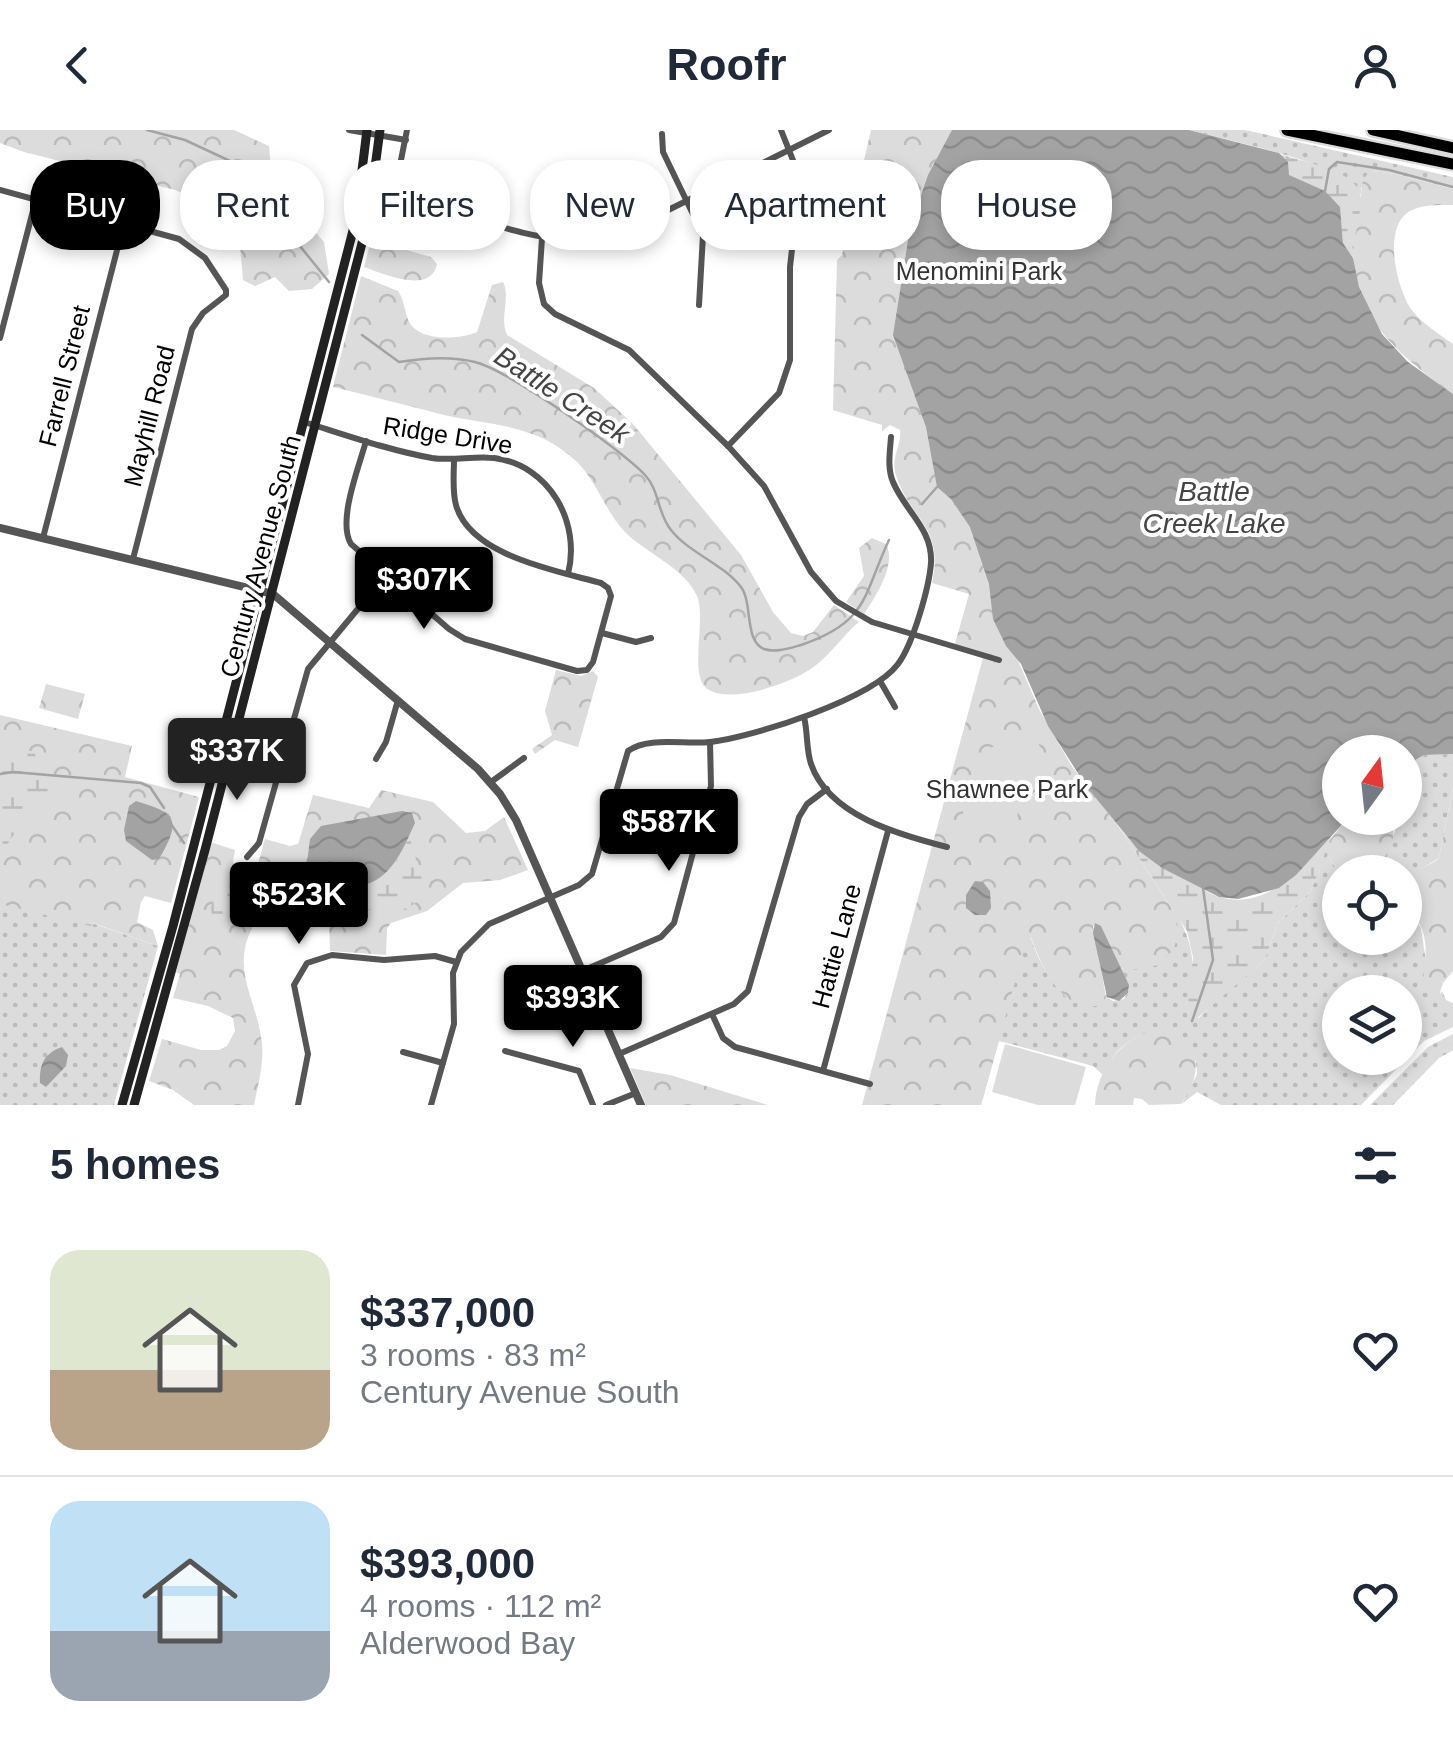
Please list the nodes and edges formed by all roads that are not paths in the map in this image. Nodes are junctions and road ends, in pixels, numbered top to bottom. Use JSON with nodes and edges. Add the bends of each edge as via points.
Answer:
{"nodes":[{"id":1,"x":349,"y":130,"type":"edge"},
{"id":2,"x":408,"y":130,"type":"edge"},
{"id":3,"x":781,"y":130,"type":"edge"},
{"id":4,"x":829,"y":130,"type":"edge"},
{"id":5,"x":1287,"y":130,"type":"edge"},
{"id":6,"x":1374,"y":130,"type":"edge"},
{"id":7,"x":367,"y":132,"type":"edge"},
{"id":8,"x":380,"y":133,"type":"edge"},
{"id":9,"x":662,"y":134,"type":"dead end"},
{"id":10,"x":406,"y":140,"type":"junction"},
{"id":11,"x":1453,"y":148,"type":"edge"},
{"id":12,"x":790,"y":149,"type":"junction"},
{"id":13,"x":1453,"y":167,"type":"edge"},
{"id":14,"x":0,"y":190,"type":"edge"},
{"id":15,"x":30,"y":198,"type":"edge"},
{"id":16,"x":688,"y":200,"type":"junction"},
{"id":17,"x":670,"y":208,"type":"edge"},
{"id":18,"x":30,"y":222,"type":"edge"},
{"id":19,"x":160,"y":232,"type":"edge"},
{"id":20,"x":530,"y":235,"type":"edge"},
{"id":21,"x":117,"y":250,"type":"edge"},
{"id":22,"x":541,"y":250,"type":"edge"},
{"id":23,"x":699,"y":306,"type":"dead end"},
{"id":24,"x":0,"y":338,"type":"edge"},
{"id":25,"x":310,"y":424,"type":"junction"},
{"id":26,"x":891,"y":436,"type":"dead end"},
{"id":27,"x":366,"y":441,"type":"junction"},
{"id":28,"x":728,"y":446,"type":"junction"},
{"id":29,"x":454,"y":459,"type":"junction"},
{"id":30,"x":0,"y":528,"type":"edge"},
{"id":31,"x":43,"y":538,"type":"junction"},
{"id":32,"x":133,"y":560,"type":"junction"},
{"id":33,"x":568,"y":574,"type":"junction"},
{"id":34,"x":386,"y":575,"type":"junction"},
{"id":35,"x":266,"y":592,"type":"junction"},
{"id":36,"x":602,"y":633,"type":"junction"},
{"id":37,"x":911,"y":635,"type":"junction"},
{"id":38,"x":652,"y":638,"type":"dead end"},
{"id":39,"x":330,"y":642,"type":"junction"},
{"id":40,"x":1000,"y":660,"type":"dead end"},
{"id":41,"x":880,"y":681,"type":"junction"},
{"id":42,"x":398,"y":700,"type":"junction"},
{"id":43,"x":895,"y":707,"type":"dead end"},
{"id":44,"x":804,"y":717,"type":"junction"},
{"id":45,"x":628,"y":734,"type":"dead end"},
{"id":46,"x":710,"y":742,"type":"junction"},
{"id":47,"x":633,"y":747,"type":"junction"},
{"id":48,"x":524,"y":758,"type":"dead end"},
{"id":49,"x":376,"y":759,"type":"dead end"},
{"id":50,"x":490,"y":782,"type":"junction"},
{"id":51,"x":827,"y":790,"type":"junction"},
{"id":52,"x":888,"y":831,"type":"junction"},
{"id":53,"x":947,"y":847,"type":"dead end"},
{"id":54,"x":247,"y":858,"type":"dead end"},
{"id":55,"x":550,"y":898,"type":"junction"},
{"id":56,"x":456,"y":962,"type":"junction"},
{"id":57,"x":582,"y":971,"type":"junction"},
{"id":58,"x":712,"y":1014,"type":"junction"},
{"id":59,"x":505,"y":1051,"type":"dead end"},
{"id":60,"x":403,"y":1052,"type":"dead end"},
{"id":61,"x":619,"y":1054,"type":"junction"},
{"id":62,"x":443,"y":1063,"type":"junction"},
{"id":63,"x":824,"y":1071,"type":"junction"},
{"id":64,"x":870,"y":1084,"type":"dead end"},
{"id":65,"x":636,"y":1094,"type":"junction"},
{"id":66,"x":122,"y":1105,"type":"edge"},
{"id":67,"x":134,"y":1105,"type":"edge"},
{"id":68,"x":298,"y":1105,"type":"edge"},
{"id":69,"x":431,"y":1105,"type":"edge"},
{"id":70,"x":594,"y":1105,"type":"edge"},
{"id":71,"x":606,"y":1105,"type":"edge"},
{"id":72,"x":641,"y":1105,"type":"edge"}],
"edges":[{"from":1,"to":7,"type":"street"},
{"from":2,"to":10,"type":"street"},
{"from":3,"to":12,"type":"street"},
{"from":4,"to":12,"type":"street"},
{"from":5,"to":13,"type":"highway"},
{"from":6,"to":11,"type":"highway"},
{"from":7,"to":8,"type":"street"},
{"from":7,"to":25,"type":"main road","name":"Century Avenue South","via":[[356,219]]},
{"from":8,"to":10,"type":"street"},
{"from":8,"to":25,"type":"main road","name":"Century Avenue South","via":[[368,220]]},
{"from":9,"to":16,"type":"street","via":[[662,150]]},
{"from":10,"to":20,"type":"street","via":[[396,183],[404,200]]},
{"from":12,"to":16,"type":"street"},
{"from":12,"to":28,"type":"street","via":[[800,178],[790,267],[790,360],[778,392]]},
{"from":14,"to":15,"type":"street"},
{"from":16,"to":17,"type":"street"},
{"from":16,"to":23,"type":"street","via":[[705,247]]},
{"from":18,"to":24,"type":"street"},
{"from":19,"to":32,"type":"street","name":"Mayhill Road","via":[[188,244],[211,265],[226,295],[192,330]]},
{"from":21,"to":31,"type":"street","name":"Farrell Street"},
{"from":22,"to":28,"type":"street","via":[[539,283],[549,309],[629,350]]},
{"from":25,"to":27,"type":"street","name":"Ridge Drive"},
{"from":25,"to":35,"type":"main road","name":"Century Avenue South"},
{"from":26,"to":37,"type":"street","via":[[892,479],[931,550]]},
{"from":27,"to":29,"type":"street","name":"Ridge Drive"},
{"from":27,"to":34,"type":"street","via":[[345,528],[351,544]]},
{"from":28,"to":37,"type":"street","via":[[777,506],[818,582],[857,616]]},
{"from":29,"to":33,"type":"street","via":[[456,503],[470,527],[510,558]]},
{"from":29,"to":33,"type":"street","name":"Ridge Drive","via":[[502,460],[549,489],[571,530]]},
{"from":30,"to":31,"type":"street"},
{"from":31,"to":32,"type":"street"},
{"from":32,"to":35,"type":"street"},
{"from":33,"to":36,"type":"street","via":[[608,588]]},
{"from":34,"to":36,"type":"street","via":[[458,635],[501,651],[583,672],[594,662]]},
{"from":34,"to":39,"type":"street"},
{"from":35,"to":39,"type":"street"},
{"from":35,"to":66,"type":"main road","name":"Century Avenue South"},
{"from":35,"to":67,"type":"main road","name":"Century Avenue South"},
{"from":36,"to":38,"type":"street","via":[[636,642]]},
{"from":37,"to":40,"type":"street"},
{"from":37,"to":41,"type":"street","via":[[899,662]]},
{"from":39,"to":42,"type":"street"},
{"from":39,"to":54,"type":"street","via":[[300,687],[260,843]]},
{"from":41,"to":43,"type":"street"},
{"from":41,"to":44,"type":"street"},
{"from":42,"to":49,"type":"street"},
{"from":42,"to":50,"type":"street"},
{"from":44,"to":46,"type":"street"},
{"from":44,"to":51,"type":"street","via":[[810,761]]},
{"from":45,"to":47,"type":"street"},
{"from":46,"to":47,"type":"street"},
{"from":46,"to":57,"type":"street","via":[[711,786],[674,923],[652,942]]},
{"from":47,"to":55,"type":"street","via":[[592,874]]},
{"from":48,"to":50,"type":"street"},
{"from":50,"to":55,"type":"street","via":[[516,820]]},
{"from":51,"to":52,"type":"street"},
{"from":51,"to":58,"type":"street","via":[[799,817],[748,991]]},
{"from":52,"to":53,"type":"street"},
{"from":52,"to":63,"type":"street","name":"Hattie Lane"},
{"from":55,"to":56,"type":"street","via":[[489,924]]},
{"from":55,"to":57,"type":"street"},
{"from":56,"to":62,"type":"street","via":[[454,1024]]},
{"from":56,"to":68,"type":"street","via":[[332,955],[307,963],[294,985],[308,1054]]},
{"from":57,"to":61,"type":"street"},
{"from":58,"to":61,"type":"street"},
{"from":58,"to":63,"type":"street","via":[[735,1047]]},
{"from":59,"to":70,"type":"street","via":[[578,1071]]},
{"from":60,"to":62,"type":"street"},
{"from":61,"to":65,"type":"street"},
{"from":62,"to":69,"type":"street"},
{"from":63,"to":64,"type":"street"},
{"from":65,"to":71,"type":"street"},
{"from":65,"to":72,"type":"street"}]}
